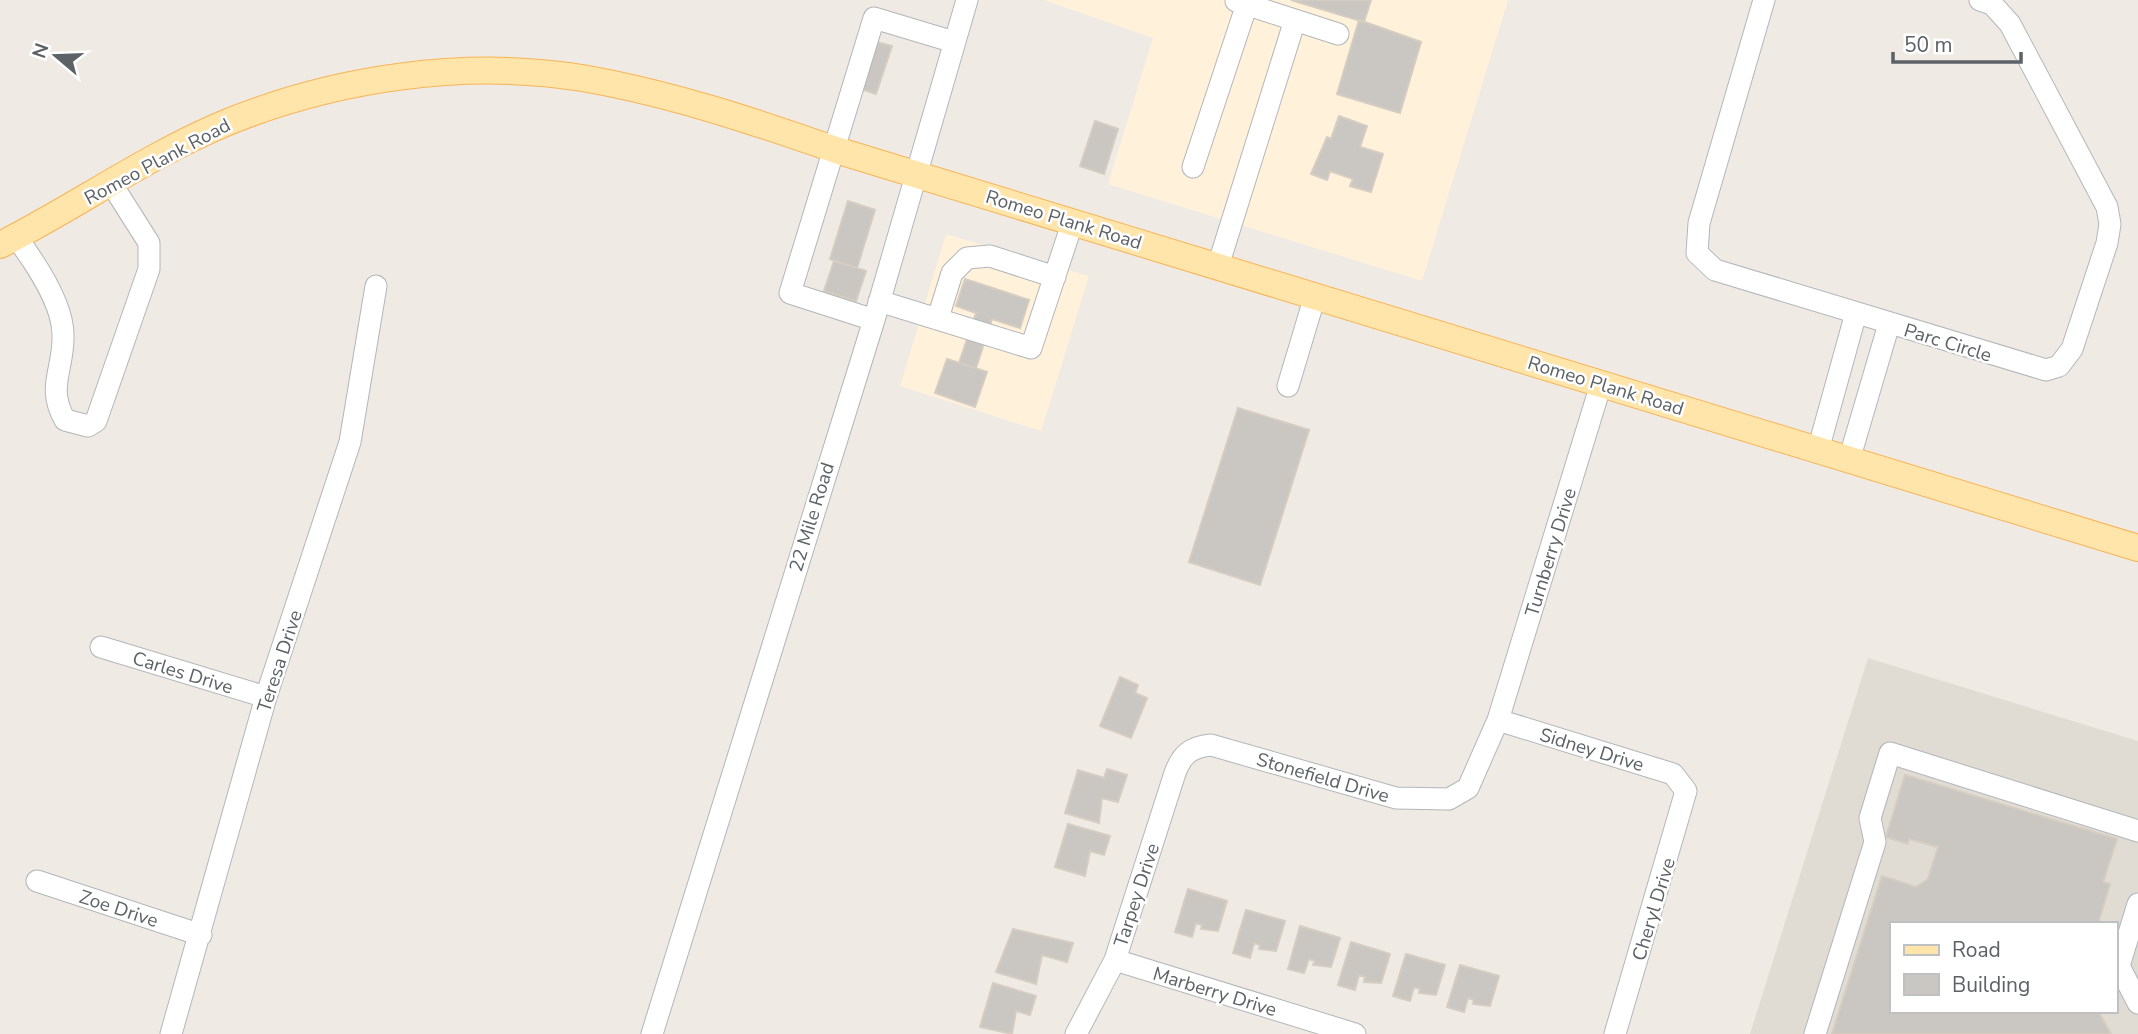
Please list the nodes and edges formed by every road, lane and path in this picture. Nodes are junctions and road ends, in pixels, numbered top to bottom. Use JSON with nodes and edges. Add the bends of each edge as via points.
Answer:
{"nodes":[{"id":1,"x":967,"y":0,"type":"edge"},
{"id":2,"x":1764,"y":0,"type":"edge"},
{"id":3,"x":1980,"y":0,"type":"edge"},
{"id":4,"x":1240,"y":2,"type":"edge"},
{"id":5,"x":1295,"y":20,"type":"junction"},
{"id":6,"x":1338,"y":34,"type":"dead end"},
{"id":7,"x":954,"y":42,"type":"junction"},
{"id":8,"x":836,"y":150,"type":"junction"},
{"id":9,"x":1193,"y":167,"type":"dead end"},
{"id":10,"x":916,"y":174,"type":"junction"},
{"id":11,"x":111,"y":183,"type":"junction"},
{"id":12,"x":1073,"y":222,"type":"junction"},
{"id":13,"x":8,"y":241,"type":"edge"},
{"id":14,"x":1218,"y":266,"type":"junction"},
{"id":15,"x":1055,"y":277,"type":"junction"},
{"id":16,"x":376,"y":286,"type":"dead end"},
{"id":17,"x":1315,"y":296,"type":"junction"},
{"id":18,"x":877,"y":311,"type":"junction"},
{"id":19,"x":1856,"y":313,"type":"junction"},
{"id":20,"x":938,"y":318,"type":"junction"},
{"id":21,"x":1889,"y":324,"type":"junction"},
{"id":22,"x":1601,"y":384,"type":"junction"},
{"id":23,"x":1288,"y":386,"type":"dead end"},
{"id":24,"x":1818,"y":450,"type":"junction"},
{"id":25,"x":1849,"y":460,"type":"junction"},
{"id":26,"x":2138,"y":548,"type":"edge"},
{"id":27,"x":101,"y":648,"type":"dead end"},
{"id":28,"x":266,"y":697,"type":"junction"},
{"id":29,"x":1498,"y":720,"type":"junction"},
{"id":30,"x":1187,"y":752,"type":"joint"},
{"id":31,"x":1683,"y":784,"type":"joint"},
{"id":32,"x":2138,"y":831,"type":"edge"},
{"id":33,"x":37,"y":881,"type":"dead end"},
{"id":34,"x":2138,"y":904,"type":"edge"},
{"id":35,"x":201,"y":935,"type":"junction"},
{"id":36,"x":1115,"y":960,"type":"junction"},
{"id":37,"x":2138,"y":1003,"type":"edge"},
{"id":38,"x":171,"y":1034,"type":"edge"},
{"id":39,"x":652,"y":1034,"type":"edge"},
{"id":40,"x":1076,"y":1034,"type":"edge"},
{"id":41,"x":1355,"y":1034,"type":"edge"},
{"id":42,"x":1615,"y":1034,"type":"edge"},
{"id":43,"x":1815,"y":1034,"type":"edge"}],
"edges":[{"from":1,"to":7,"type":"street","name":"22 Mile Road"},
{"from":2,"to":19,"type":"street","name":"Parc Circle","via":[[1699,223],[1697,253],[1715,270]]},
{"from":3,"to":21,"type":"street","name":"Parc Circle","via":[[1992,4],[2010,24],[2107,207],[2107,243],[2071,349],[2059,366],[2035,369]]},
{"from":4,"to":5,"type":"street"},
{"from":4,"to":9,"type":"street"},
{"from":5,"to":6,"type":"street"},
{"from":5,"to":14,"type":"street"},
{"from":7,"to":8,"type":"street","via":[[874,19]]},
{"from":7,"to":10,"type":"street","name":"22 Mile Road"},
{"from":8,"to":10,"type":"main road","name":"Romeo Plank Road"},
{"from":8,"to":11,"type":"main road","name":"Romeo Plank Road","via":[[742,117],[608,83],[537,73],[477,72],[375,82],[284,103],[193,138]]},
{"from":8,"to":18,"type":"street","via":[[790,293]]},
{"from":10,"to":12,"type":"main road","name":"Romeo Plank Road"},
{"from":10,"to":18,"type":"street","name":"22 Mile Road"},
{"from":11,"to":13,"type":"main road","name":"Romeo Plank Road"},
{"from":11,"to":13,"type":"street","via":[[149,243],[149,269],[96,421],[88,426],[65,420],[57,406],[54,395],[64,334],[61,319],[37,264]]},
{"from":12,"to":14,"type":"main road","name":"Romeo Plank Road"},
{"from":12,"to":15,"type":"street"},
{"from":14,"to":17,"type":"main road","name":"Romeo Plank Road"},
{"from":15,"to":20,"type":"street","via":[[989,256],[967,258],[952,273]]},
{"from":15,"to":20,"type":"street","via":[[1031,348]]},
{"from":16,"to":28,"type":"street","name":"Teresa Drive","via":[[350,442]]},
{"from":17,"to":22,"type":"main road","name":"Romeo Plank Road"},
{"from":17,"to":23,"type":"street"},
{"from":18,"to":20,"type":"street"},
{"from":18,"to":39,"type":"street","name":"22 Mile Road"},
{"from":19,"to":21,"type":"street","name":"Parc Circle"},
{"from":19,"to":24,"type":"street"},
{"from":21,"to":25,"type":"street"},
{"from":22,"to":24,"type":"main road","name":"Romeo Plank Road"},
{"from":22,"to":29,"type":"street","name":"Turnberry Drive"},
{"from":24,"to":25,"type":"main road","name":"Romeo Plank Road"},
{"from":25,"to":26,"type":"main road","name":"Romeo Plank Road"},
{"from":27,"to":28,"type":"street","name":"Carles Drive"},
{"from":28,"to":35,"type":"street","name":"Teresa Drive"},
{"from":29,"to":30,"type":"street","name":"Stonefield Drive","via":[[1468,788],[1460,795],[1437,800],[1371,793],[1210,745]]},
{"from":29,"to":31,"type":"street","name":"Sidney Drive","via":[[1662,771]]},
{"from":30,"to":36,"type":"street","name":"Tarpey Drive","via":[[1175,772]]},
{"from":31,"to":42,"type":"street","name":"Cheryl Drive","via":[[1685,800]]},
{"from":32,"to":43,"type":"street","via":[[1890,753],[1870,818],[1875,842]]},
{"from":33,"to":35,"type":"street","name":"Zoe Drive"},
{"from":34,"to":37,"type":"street","via":[[2119,966]]},
{"from":35,"to":38,"type":"street","name":"Teresa Drive"},
{"from":36,"to":40,"type":"street","name":"Tarpey Drive"},
{"from":36,"to":41,"type":"street","name":"Marberry Drive"}]}
